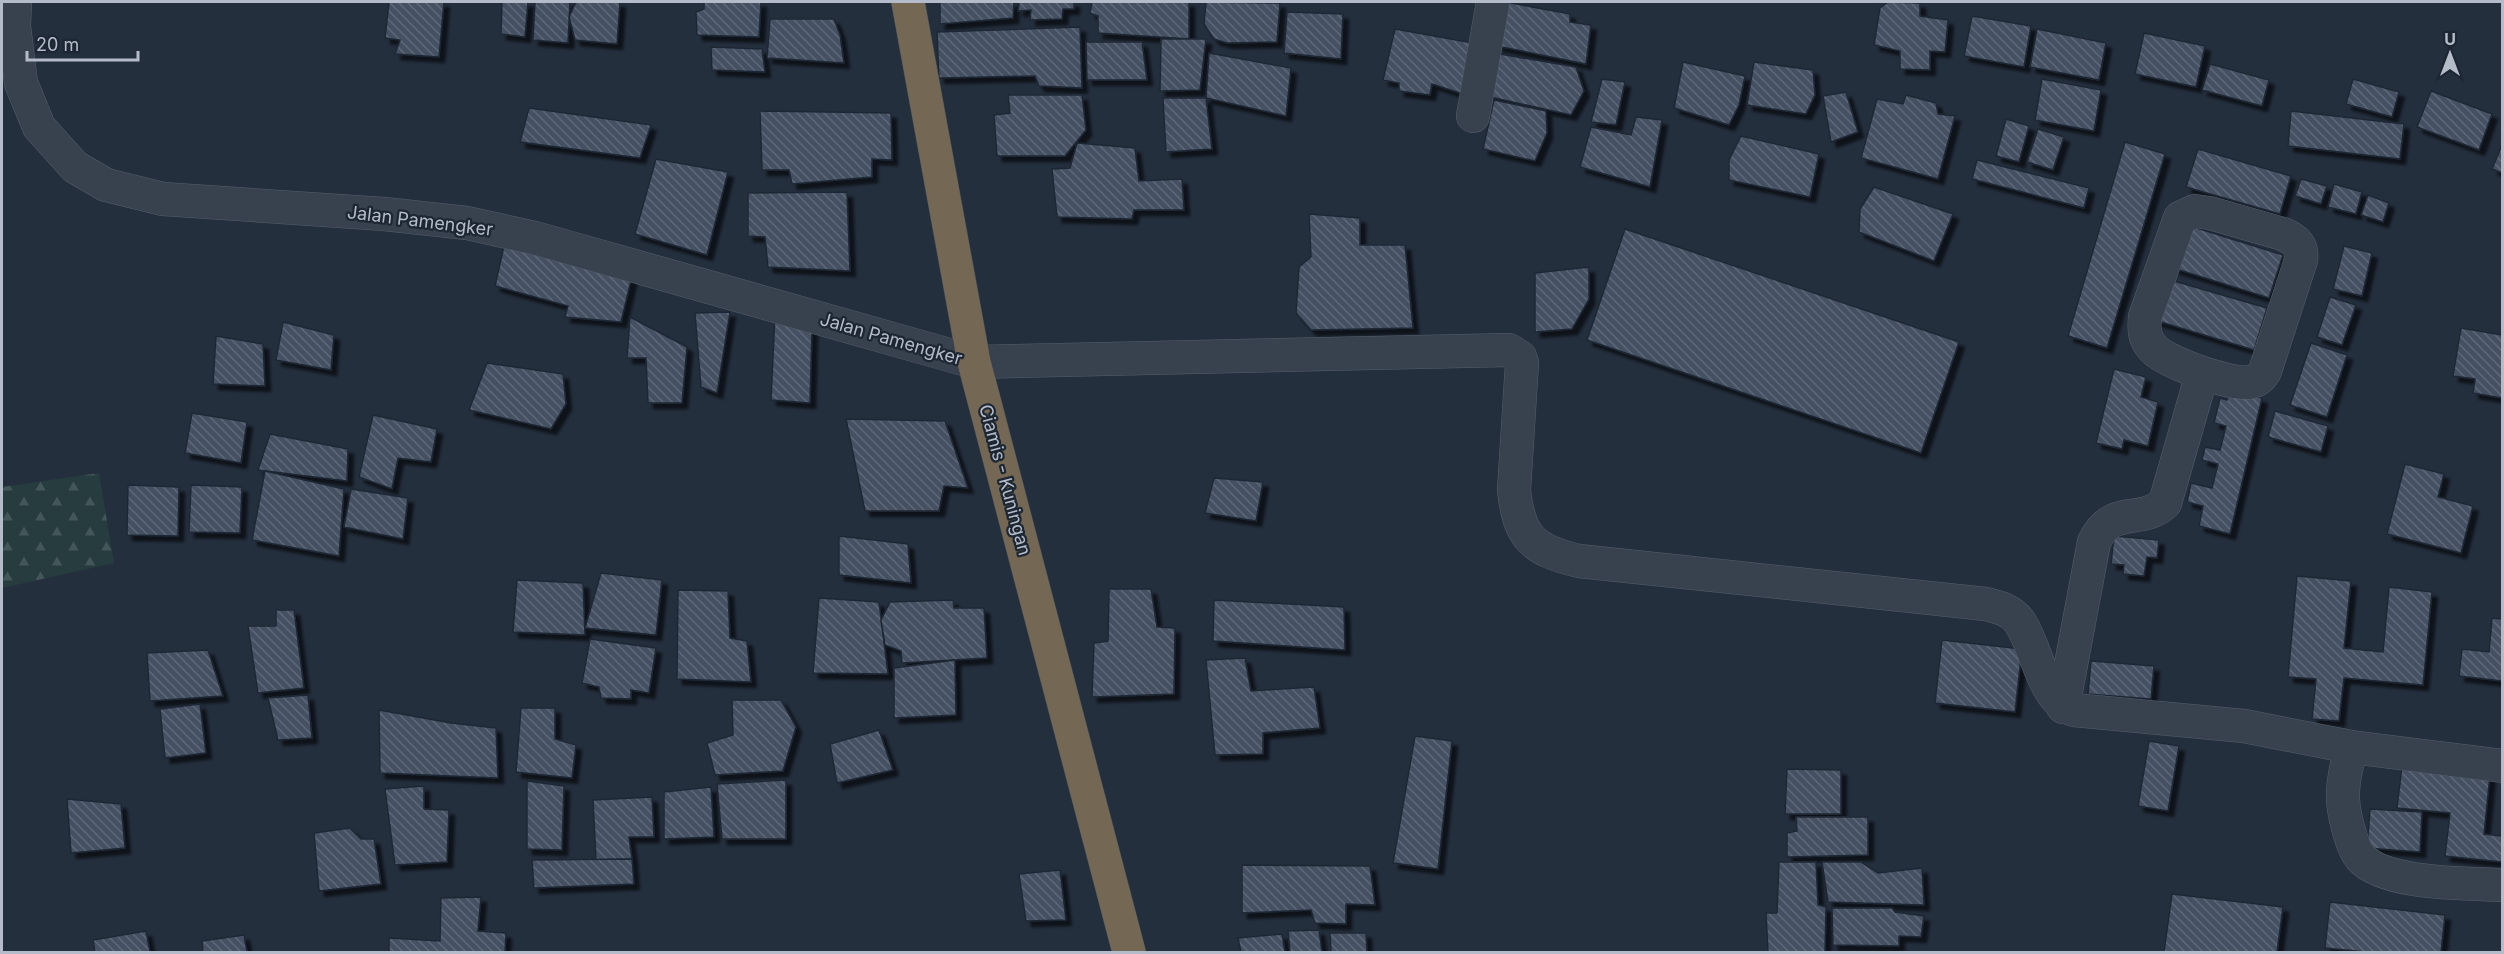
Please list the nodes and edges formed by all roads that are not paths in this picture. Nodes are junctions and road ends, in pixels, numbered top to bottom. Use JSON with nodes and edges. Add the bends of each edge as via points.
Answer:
{"nodes":[{"id":1,"x":15,"y":2,"type":"edge"},
{"id":2,"x":908,"y":2,"type":"edge"},
{"id":3,"x":1492,"y":2,"type":"edge"},
{"id":4,"x":1473,"y":116,"type":"dead end"},
{"id":5,"x":974,"y":362,"type":"junction"},
{"id":6,"x":2202,"y":374,"type":"junction"},
{"id":7,"x":2063,"y":707,"type":"junction"},
{"id":8,"x":2351,"y":747,"type":"junction"},
{"id":9,"x":2502,"y":766,"type":"edge"},
{"id":10,"x":2502,"y":885,"type":"edge"},
{"id":11,"x":1129,"y":952,"type":"edge"}],
"edges":[{"from":1,"to":5,"type":"street","name":"Jalan Pamengker","via":[[21,83],[39,127],[75,167],[106,185],[163,199],[467,223],[535,238]]},
{"from":2,"to":5,"type":"highway","name":"Ciamis - Kuningan"},
{"from":3,"to":4,"type":"street"},
{"from":5,"to":7,"type":"street","name":"Jalan Pamengker","via":[[1509,350],[1522,363],[1516,510],[1520,526],[1542,550],[1579,561],[2000,607],[2019,621]]},
{"from":5,"to":11,"type":"highway","name":"Ciamis - Kuningan"},
{"from":6,"to":6,"type":"street","via":[[2251,382],[2265,371],[2301,260],[2301,248],[2294,239],[2210,213],[2195,211],[2180,218],[2144,328],[2154,350]]},
{"from":6,"to":7,"type":"street","via":[[2165,503],[2157,510],[2109,523],[2094,542]]},
{"from":7,"to":8,"type":"street","via":[[2244,726]]},
{"from":8,"to":9,"type":"street"},
{"from":8,"to":10,"type":"street","via":[[2342,795],[2347,825],[2360,857],[2378,871],[2420,880]]}]}
